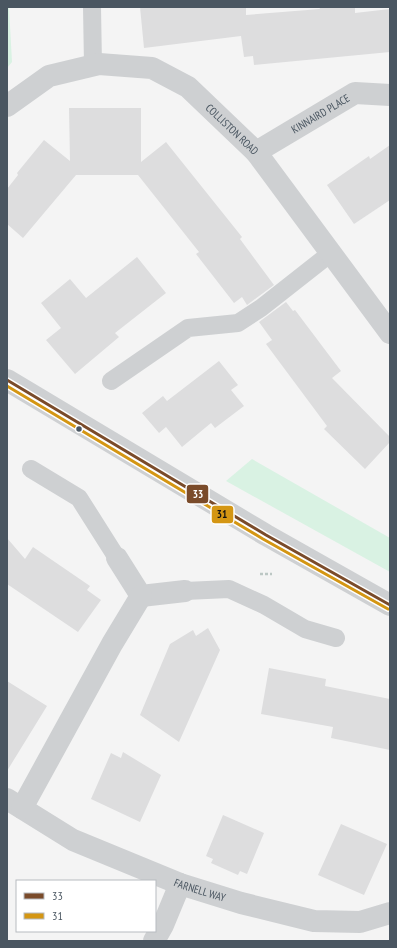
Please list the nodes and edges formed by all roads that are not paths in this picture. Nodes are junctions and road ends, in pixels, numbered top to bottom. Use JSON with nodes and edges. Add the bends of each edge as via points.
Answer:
{"nodes":[{"id":1,"x":92,"y":7,"type":"edge"},
{"id":2,"x":93,"y":65,"type":"junction"},
{"id":3,"x":390,"y":95,"type":"edge"},
{"id":4,"x":7,"y":106,"type":"edge"},
{"id":5,"x":256,"y":152,"type":"junction"},
{"id":6,"x":331,"y":253,"type":"junction"},
{"id":7,"x":390,"y":333,"type":"edge"},
{"id":8,"x":7,"y":380,"type":"edge"},
{"id":9,"x":111,"y":381,"type":"dead end"},
{"id":10,"x":31,"y":469,"type":"dead end"},
{"id":11,"x":117,"y":558,"type":"joint"},
{"id":12,"x":185,"y":592,"type":"joint"},
{"id":13,"x":141,"y":596,"type":"junction"},
{"id":14,"x":390,"y":605,"type":"edge"},
{"id":15,"x":336,"y":638,"type":"dead end"},
{"id":16,"x":15,"y":803,"type":"edge"},
{"id":17,"x":180,"y":884,"type":"junction"},
{"id":18,"x":390,"y":913,"type":"edge"},
{"id":19,"x":154,"y":941,"type":"edge"}],
"edges":[{"from":1,"to":2,"type":"lane"},
{"from":2,"to":4,"type":"street","name":"COLLISTON ROAD","via":[[49,76]]},
{"from":2,"to":5,"type":"street","name":"COLLISTON ROAD","via":[[152,68],[188,87]]},
{"from":3,"to":5,"type":"street","name":"KINNAIRD PLACE","via":[[355,93]]},
{"from":5,"to":6,"type":"street","name":"COLLISTON ROAD"},
{"from":6,"to":7,"type":"street","name":"COLLISTON ROAD"},
{"from":6,"to":9,"type":"lane","via":[[238,323],[188,328]]},
{"from":8,"to":14,"type":"street","via":[[266,535]]},
{"from":10,"to":11,"type":"lane","via":[[80,498]]},
{"from":11,"to":13,"type":"street"},
{"from":12,"to":13,"type":"street"},
{"from":12,"to":15,"type":"lane","via":[[228,589],[264,604],[305,629]]},
{"from":13,"to":16,"type":"street","name":"FARNELL WAY"},
{"from":16,"to":17,"type":"street","name":"FARNELL WAY","via":[[73,840]]},
{"from":17,"to":18,"type":"street","name":"FARNELL WAY","via":[[241,903],[314,921],[360,922]]},
{"from":17,"to":19,"type":"street"}]}
